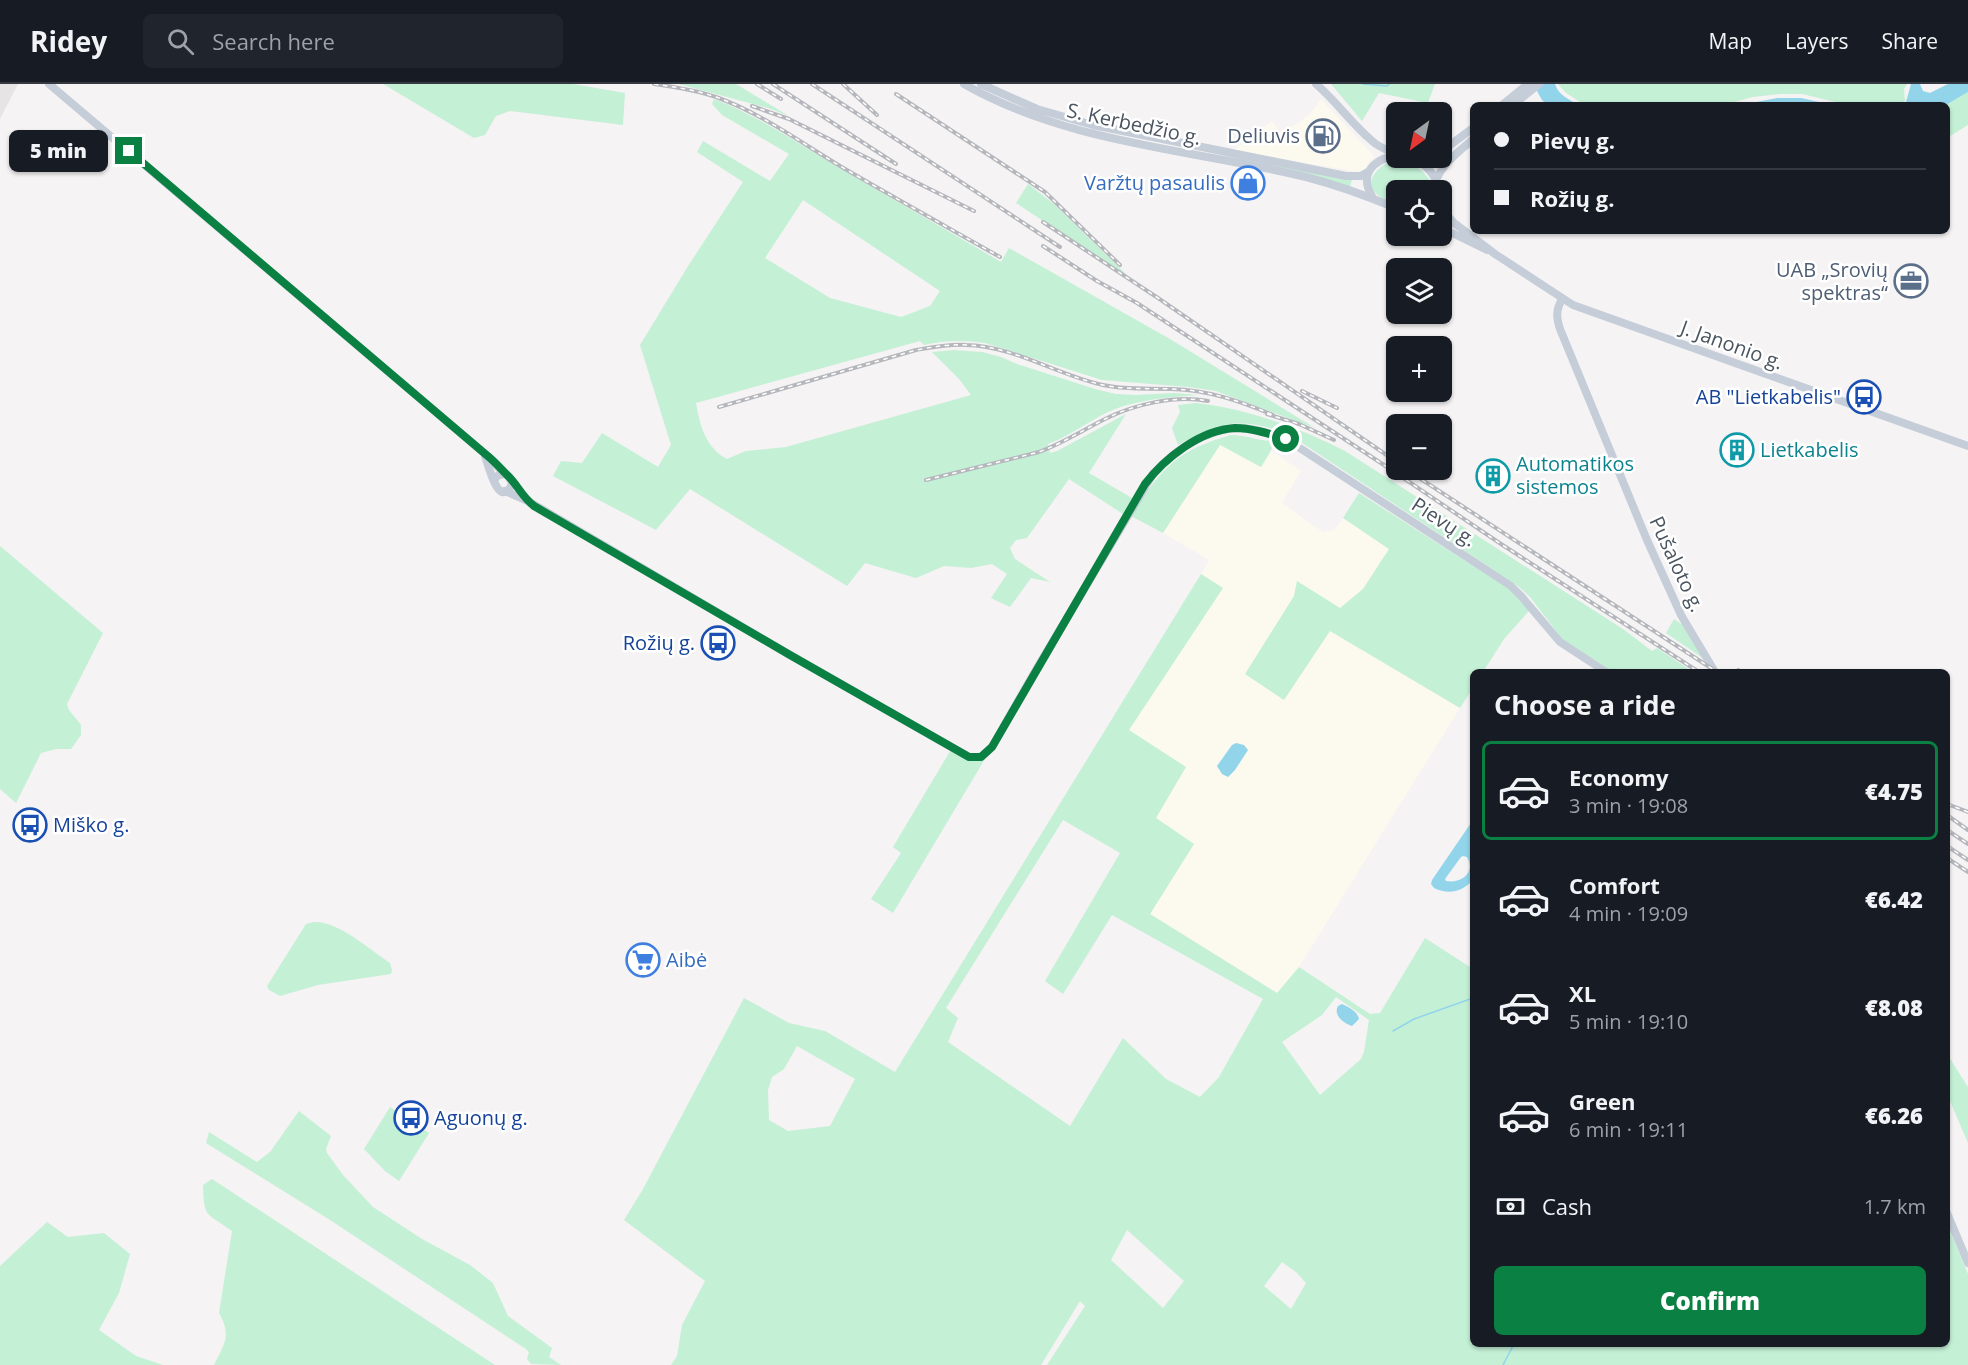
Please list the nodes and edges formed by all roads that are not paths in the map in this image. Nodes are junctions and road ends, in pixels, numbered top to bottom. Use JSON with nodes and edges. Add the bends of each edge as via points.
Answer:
{"nodes":[{"id":1,"x":49,"y":84,"type":"edge"},
{"id":2,"x":964,"y":84,"type":"edge"},
{"id":3,"x":981,"y":84,"type":"edge"},
{"id":4,"x":1316,"y":84,"type":"edge"},
{"id":5,"x":1321,"y":84,"type":"edge"},
{"id":6,"x":1528,"y":84,"type":"edge"},
{"id":7,"x":1539,"y":84,"type":"edge"},
{"id":8,"x":1330,"y":96,"type":"junction"},
{"id":9,"x":1506,"y":102,"type":"edge"},
{"id":10,"x":1517,"y":102,"type":"edge"},
{"id":11,"x":1470,"y":130,"type":"edge"},
{"id":12,"x":1371,"y":141,"type":"junction"},
{"id":13,"x":1470,"y":143,"type":"edge"},
{"id":14,"x":1452,"y":144,"type":"edge"},
{"id":15,"x":1386,"y":149,"type":"edge"},
{"id":16,"x":1202,"y":151,"type":"junction"},
{"id":17,"x":1386,"y":158,"type":"edge"},
{"id":18,"x":1377,"y":162,"type":"junction"},
{"id":19,"x":1427,"y":168,"type":"edge"},
{"id":20,"x":1368,"y":172,"type":"junction"},
{"id":21,"x":1436,"y":180,"type":"joint"},
{"id":22,"x":1373,"y":198,"type":"junction"},
{"id":23,"x":1386,"y":204,"type":"edge"},
{"id":24,"x":1452,"y":221,"type":"edge"},
{"id":25,"x":1452,"y":233,"type":"edge"},
{"id":26,"x":1495,"y":254,"type":"junction"},
{"id":27,"x":1562,"y":299,"type":"junction"},
{"id":28,"x":1968,"y":446,"type":"edge"},
{"id":29,"x":485,"y":455,"type":"junction"},
{"id":30,"x":504,"y":474,"type":"junction"},
{"id":31,"x":495,"y":481,"type":"junction"},
{"id":32,"x":512,"y":481,"type":"junction"},
{"id":33,"x":505,"y":491,"type":"junction"},
{"id":34,"x":528,"y":501,"type":"junction"},
{"id":35,"x":1601,"y":669,"type":"edge"},
{"id":36,"x":1713,"y":669,"type":"edge"},
{"id":37,"x":1950,"y":1220,"type":"edge"},
{"id":38,"x":1968,"y":1263,"type":"edge"}],
"edges":[{"from":1,"to":29,"type":"main road"},
{"from":2,"to":16,"type":"main road","name":"S. Kerbedžio g.","via":[[1002,104],[1060,125]]},
{"from":3,"to":16,"type":"main road","name":"S. Kerbedžio g.","via":[[1037,109]]},
{"from":4,"to":8,"type":"main road"},
{"from":5,"to":8,"type":"main road"},
{"from":6,"to":9,"type":"main road"},
{"from":7,"to":10,"type":"main road"},
{"from":8,"to":12,"type":"main road"},
{"from":11,"to":14,"type":"main road"},
{"from":12,"to":15,"type":"main road"},
{"from":12,"to":18,"type":"main road"},
{"from":13,"to":21,"type":"main road","via":[[1442,168]]},
{"from":16,"to":20,"type":"main road","name":"S. Kerbedžio g.","via":[[1346,176]]},
{"from":16,"to":22,"type":"main road","name":"S. Kerbedžio g."},
{"from":17,"to":18,"type":"main road"},
{"from":18,"to":20,"type":"main road"},
{"from":19,"to":21,"type":"main road"},
{"from":20,"to":22,"type":"main road","via":[[1367,184]]},
{"from":22,"to":23,"type":"main road","name":"S. Kerbedžio g."},
{"from":24,"to":26,"type":"main road","name":"J. Janonio g."},
{"from":25,"to":26,"type":"main road","name":"J. Janonio g."},
{"from":26,"to":27,"type":"main road","name":"J. Janonio g."},
{"from":27,"to":28,"type":"main road","name":"J. Janonio g."},
{"from":27,"to":36,"type":"main road","name":"Pušaloto g.","via":[[1557,312],[1560,329],[1647,540],[1681,615]]},
{"from":29,"to":30,"type":"main road"},
{"from":29,"to":31,"type":"main road"},
{"from":30,"to":31,"type":"main road"},
{"from":30,"to":32,"type":"main road"},
{"from":31,"to":33,"type":"main road","via":[[498,490]]},
{"from":32,"to":33,"type":"main road"},
{"from":32,"to":34,"type":"main road"},
{"from":33,"to":34,"type":"main road"},
{"from":34,"to":35,"type":"main road","name":"Pievų g.","via":[[975,758],[992,747],[1145,484],[1162,464],[1194,442],[1236,428],[1286,439],[1511,586],[1560,642]]},
{"from":37,"to":38,"type":"main road"}]}
